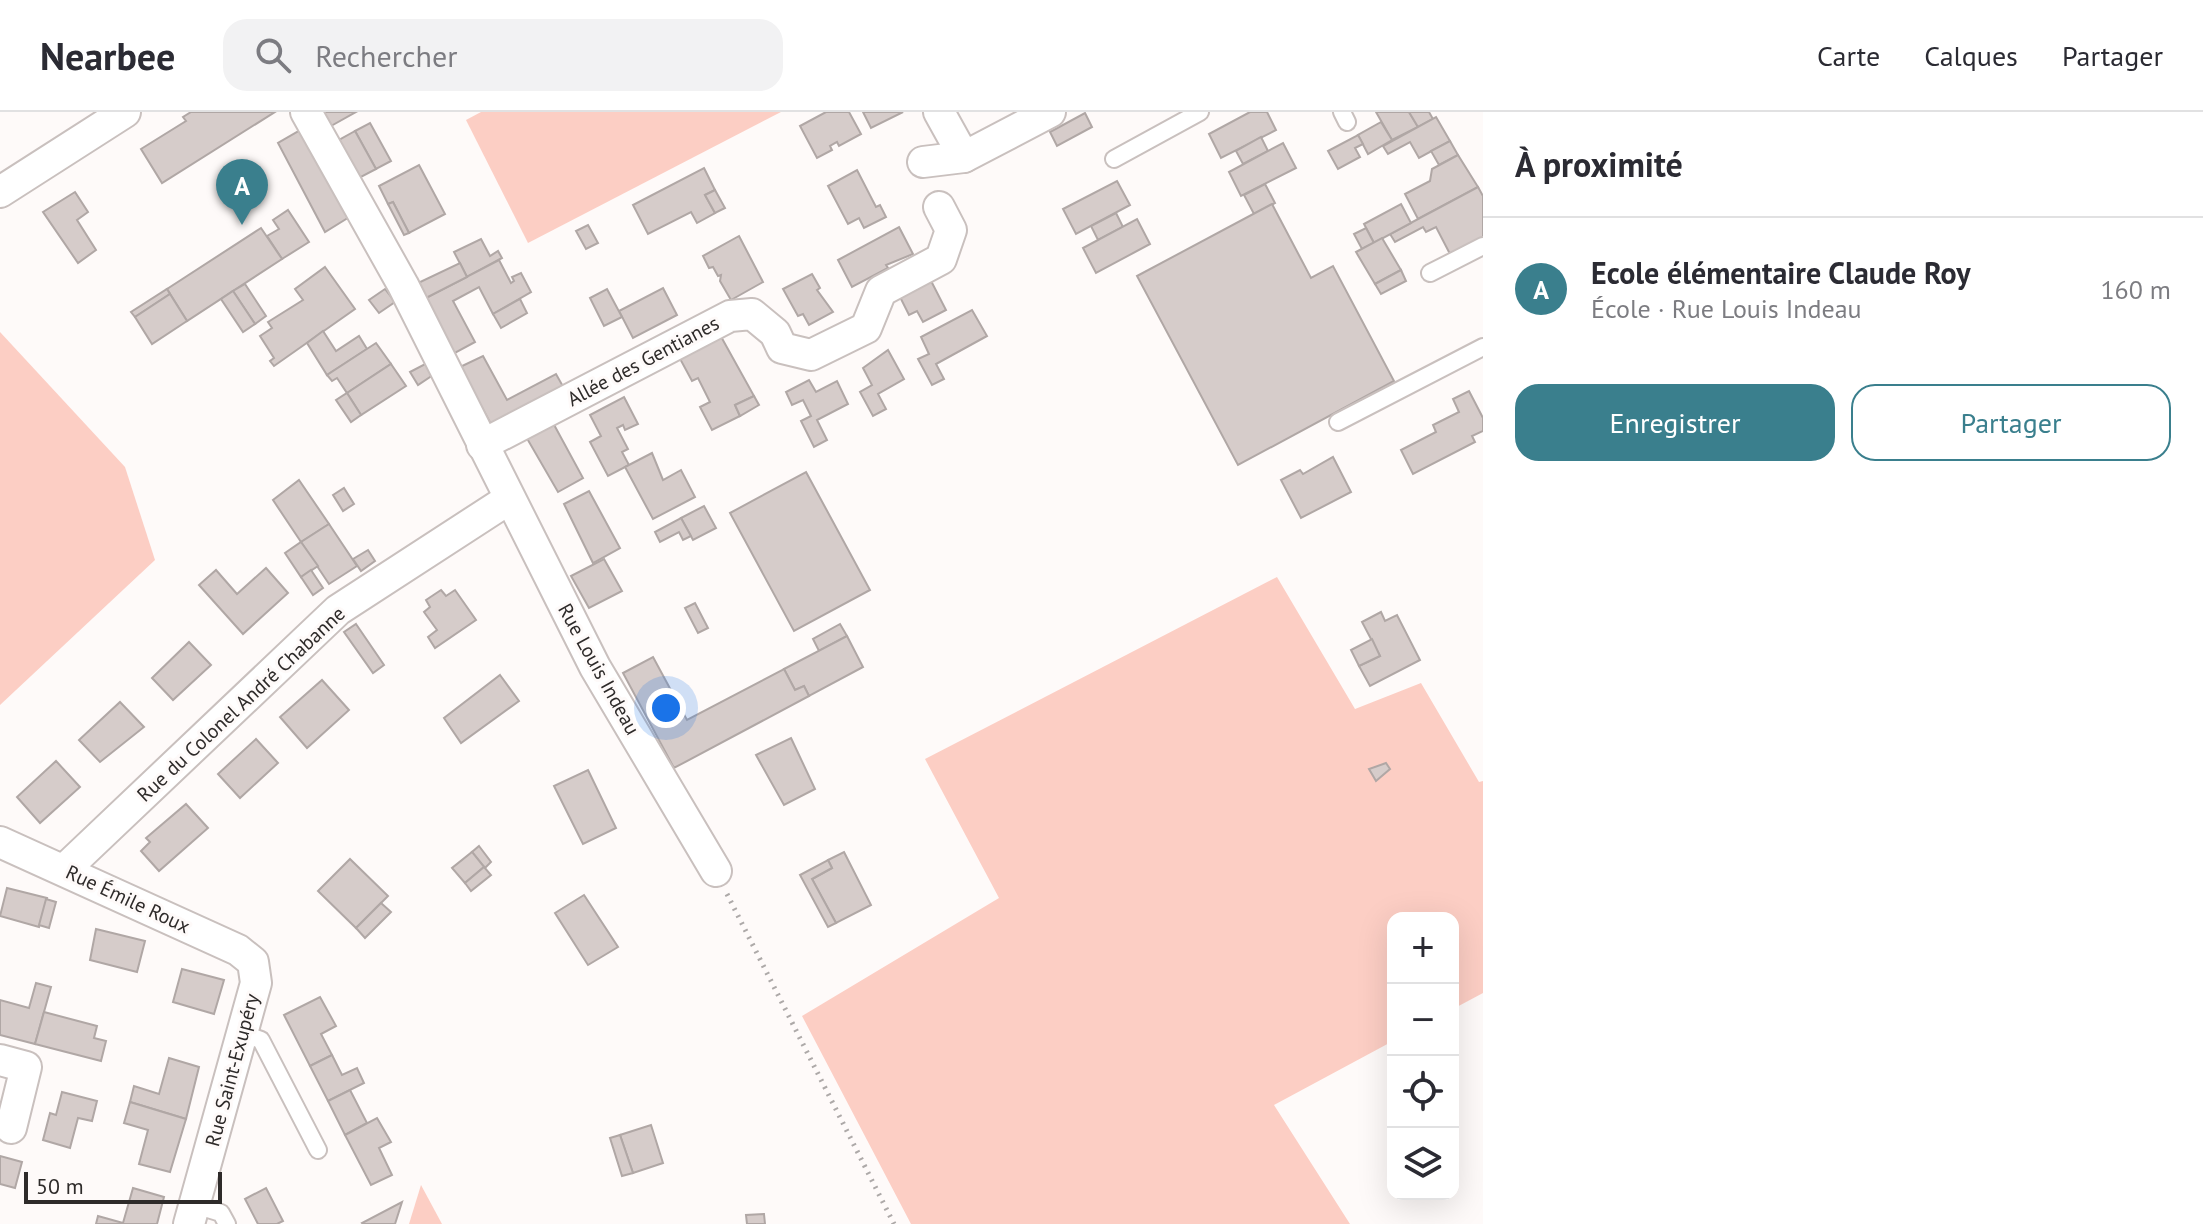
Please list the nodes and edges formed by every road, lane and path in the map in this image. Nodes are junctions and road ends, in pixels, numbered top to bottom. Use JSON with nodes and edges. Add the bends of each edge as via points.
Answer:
{"nodes":[{"id":1,"x":125,"y":112,"type":"edge"},
{"id":2,"x":306,"y":112,"type":"edge"},
{"id":3,"x":939,"y":112,"type":"edge"},
{"id":4,"x":1050,"y":112,"type":"edge"},
{"id":5,"x":1200,"y":112,"type":"edge"},
{"id":6,"x":964,"y":157,"type":"junction"},
{"id":7,"x":1114,"y":159,"type":"dead end"},
{"id":8,"x":923,"y":162,"type":"dead end"},
{"id":9,"x":0,"y":192,"type":"edge"},
{"id":10,"x":939,"y":207,"type":"dead end"},
{"id":11,"x":1483,"y":246,"type":"edge"},
{"id":12,"x":1430,"y":273,"type":"dead end"},
{"id":13,"x":1483,"y":347,"type":"edge"},
{"id":14,"x":1338,"y":422,"type":"dead end"},
{"id":15,"x":482,"y":445,"type":"junction"},
{"id":16,"x":509,"y":499,"type":"junction"},
{"id":17,"x":0,"y":842,"type":"edge"},
{"id":18,"x":64,"y":870,"type":"junction"},
{"id":19,"x":716,"y":871,"type":"joint"},
{"id":20,"x":253,"y":962,"type":"joint"},
{"id":21,"x":242,"y":1033,"type":"junction"},
{"id":22,"x":0,"y":1060,"type":"edge"},
{"id":23,"x":11,"y":1128,"type":"dead end"},
{"id":24,"x":318,"y":1150,"type":"dead end"},
{"id":25,"x":192,"y":1214,"type":"edge"},
{"id":26,"x":227,"y":1224,"type":"edge"},
{"id":27,"x":894,"y":1224,"type":"edge"}],
"edges":[{"from":1,"to":9,"type":"street"},
{"from":2,"to":15,"type":"street","name":"Rue Louis Indeau","via":[[403,285]]},
{"from":3,"to":6,"type":"street"},
{"from":4,"to":6,"type":"street"},
{"from":5,"to":7,"type":"lane"},
{"from":6,"to":8,"type":"street"},
{"from":10,"to":15,"type":"street","name":"Allée des Gentianes","via":[[951,230],[941,259],[881,291],[866,328],[811,355],[782,348],[775,333],[752,314],[730,316]]},
{"from":11,"to":12,"type":"lane"},
{"from":13,"to":14,"type":"lane"},
{"from":15,"to":16,"type":"street","name":"Rue Louis Indeau"},
{"from":16,"to":18,"type":"street","name":"Rue du Colonel André Chabanne","via":[[338,610]]},
{"from":16,"to":19,"type":"street","name":"Rue Louis Indeau","via":[[595,667]]},
{"from":17,"to":18,"type":"street","name":"Rue Émile Roux"},
{"from":18,"to":20,"type":"street","name":"Rue Émile Roux","via":[[238,950]]},
{"from":19,"to":27,"type":"path"},
{"from":20,"to":21,"type":"street","name":"Rue Saint-Exupéry","via":[[256,983]]},
{"from":21,"to":24,"type":"lane","via":[[261,1040]]},
{"from":21,"to":25,"type":"street","name":"Rue Saint-Exupéry"},
{"from":22,"to":23,"type":"street","via":[[26,1067]]},
{"from":25,"to":26,"type":"lane","via":[[221,1213]]}]}
